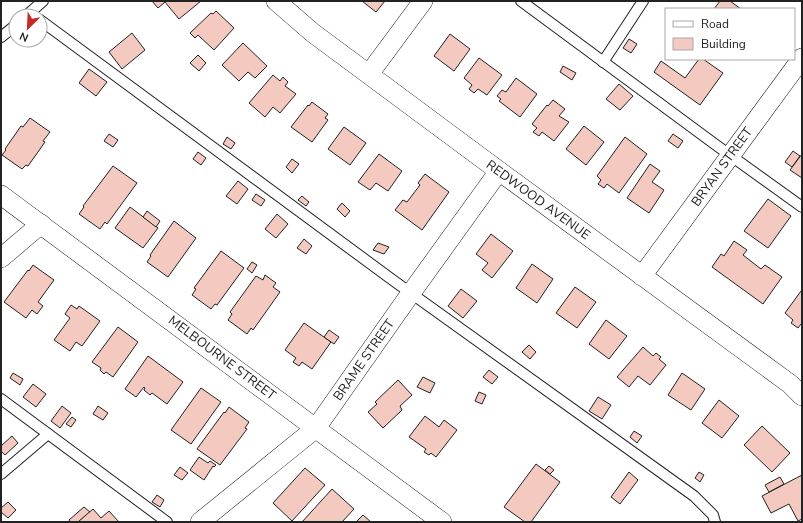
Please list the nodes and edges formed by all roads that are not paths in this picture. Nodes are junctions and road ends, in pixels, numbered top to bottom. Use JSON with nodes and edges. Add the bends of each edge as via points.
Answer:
{"nodes":[{"id":1,"x":276,"y":1,"type":"edge"},
{"id":2,"x":423,"y":1,"type":"edge"},
{"id":3,"x":521,"y":1,"type":"edge"},
{"id":4,"x":643,"y":1,"type":"edge"},
{"id":5,"x":48,"y":26,"type":"edge"},
{"id":6,"x":802,"y":58,"type":"edge"},
{"id":7,"x":603,"y":62,"type":"junction"},
{"id":8,"x":369,"y":74,"type":"junction"},
{"id":9,"x":731,"y":156,"type":"junction"},
{"id":10,"x":499,"y":171,"type":"junction"},
{"id":11,"x":1,"y":195,"type":"edge"},
{"id":12,"x":802,"y":207,"type":"edge"},
{"id":13,"x":41,"y":224,"type":"junction"},
{"id":14,"x":1,"y":258,"type":"edge"},
{"id":15,"x":642,"y":276,"type":"junction"},
{"id":16,"x":411,"y":293,"type":"junction"},
{"id":17,"x":802,"y":396,"type":"edge"},
{"id":18,"x":1,"y":398,"type":"edge"},
{"id":19,"x":316,"y":428,"type":"junction"},
{"id":20,"x":48,"y":434,"type":"junction"},
{"id":21,"x":1,"y":474,"type":"edge"},
{"id":22,"x":167,"y":522,"type":"edge"},
{"id":23,"x":200,"y":522,"type":"edge"},
{"id":24,"x":442,"y":522,"type":"edge"},
{"id":25,"x":715,"y":522,"type":"edge"}],
"edges":[{"from":1,"to":8,"type":"street","name":"REDWOOD AVENUE","via":[[313,33]]},
{"from":2,"to":8,"type":"street"},
{"from":3,"to":7,"type":"lane"},
{"from":4,"to":7,"type":"lane"},
{"from":5,"to":16,"type":"lane"},
{"from":6,"to":9,"type":"street","name":"BRYAN STREET"},
{"from":7,"to":9,"type":"lane"},
{"from":8,"to":10,"type":"street","name":"REDWOOD AVENUE"},
{"from":9,"to":12,"type":"lane"},
{"from":9,"to":15,"type":"street","name":"BRYAN STREET"},
{"from":10,"to":15,"type":"street","name":"REDWOOD AVENUE"},
{"from":10,"to":16,"type":"street","name":"BRAME STREET"},
{"from":11,"to":13,"type":"street","name":"MELBOURNE STREET"},
{"from":13,"to":14,"type":"street"},
{"from":13,"to":19,"type":"street","name":"MELBOURNE STREET"},
{"from":15,"to":17,"type":"street","name":"REDWOOD AVENUE","via":[[790,384]]},
{"from":16,"to":19,"type":"street","name":"BRAME STREET"},
{"from":16,"to":25,"type":"lane","via":[[694,496],[714,515]]},
{"from":18,"to":20,"type":"lane"},
{"from":19,"to":23,"type":"street","name":"BRAME STREET"},
{"from":19,"to":24,"type":"street","name":"MELBOURNE STREET"},
{"from":20,"to":21,"type":"lane"},
{"from":20,"to":22,"type":"lane"}]}
